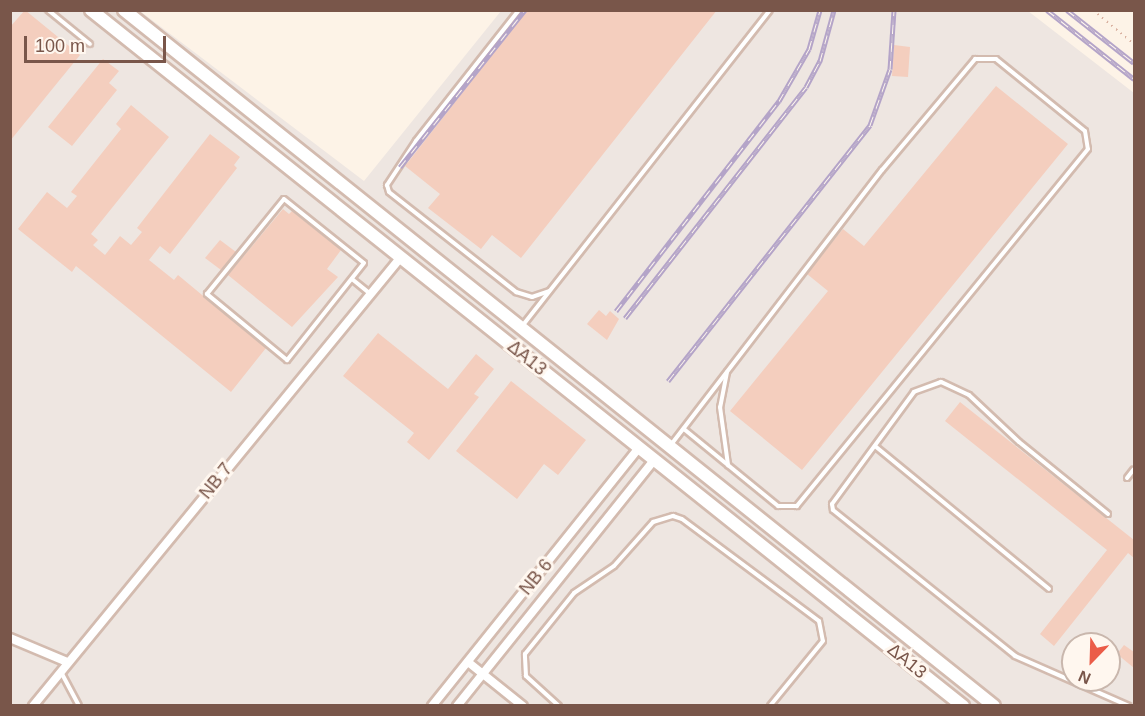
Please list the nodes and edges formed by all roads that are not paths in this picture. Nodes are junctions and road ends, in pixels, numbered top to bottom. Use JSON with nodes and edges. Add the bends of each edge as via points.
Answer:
{"nodes":[{"id":1,"x":48,"y":10,"type":"edge"},
{"id":2,"x":91,"y":10,"type":"edge"},
{"id":3,"x":124,"y":10,"type":"edge"},
{"id":4,"x":519,"y":10,"type":"edge"},
{"id":5,"x":770,"y":10,"type":"edge"},
{"id":6,"x":90,"y":44,"type":"dead end"},
{"id":7,"x":414,"y":241,"type":"junction"},
{"id":8,"x":401,"y":257,"type":"junction"},
{"id":9,"x":352,"y":279,"type":"junction"},
{"id":10,"x":549,"y":291,"type":"junction"},
{"id":11,"x":370,"y":294,"type":"junction"},
{"id":12,"x":521,"y":328,"type":"junction"},
{"id":13,"x":727,"y":369,"type":"junction"},
{"id":14,"x":684,"y":429,"type":"junction"},
{"id":15,"x":664,"y":443,"type":"junction"},
{"id":16,"x":875,"y":446,"type":"junction"},
{"id":17,"x":639,"y":448,"type":"junction"},
{"id":18,"x":654,"y":460,"type":"junction"},
{"id":19,"x":728,"y":465,"type":"junction"},
{"id":20,"x":1134,"y":469,"type":"edge"},
{"id":21,"x":1127,"y":478,"type":"dead end"},
{"id":22,"x":1108,"y":514,"type":"dead end"},
{"id":23,"x":1049,"y":589,"type":"dead end"},
{"id":24,"x":10,"y":638,"type":"edge"},
{"id":25,"x":68,"y":662,"type":"junction"},
{"id":26,"x":468,"y":662,"type":"junction"},
{"id":27,"x":60,"y":672,"type":"junction"},
{"id":28,"x":483,"y":674,"type":"junction"},
{"id":29,"x":33,"y":705,"type":"edge"},
{"id":30,"x":79,"y":705,"type":"edge"},
{"id":31,"x":432,"y":705,"type":"edge"},
{"id":32,"x":457,"y":705,"type":"edge"},
{"id":33,"x":523,"y":705,"type":"edge"},
{"id":34,"x":559,"y":705,"type":"edge"},
{"id":35,"x":770,"y":705,"type":"edge"},
{"id":36,"x":963,"y":705,"type":"edge"},
{"id":37,"x":994,"y":705,"type":"edge"},
{"id":38,"x":1129,"y":705,"type":"edge"}],
"edges":[{"from":1,"to":6,"type":"lane"},
{"from":2,"to":8,"type":"street","name":"ΔΑ13"},
{"from":3,"to":7,"type":"street","name":"ΔΑ13"},
{"from":4,"to":10,"type":"lane","via":[[416,141],[387,185],[389,192],[516,292],[531,297]]},
{"from":5,"to":10,"type":"lane"},
{"from":7,"to":8,"type":"street"},
{"from":7,"to":12,"type":"street","name":"ΔΑ13"},
{"from":8,"to":11,"type":"street","name":"ΝΒ 7"},
{"from":8,"to":17,"type":"street","name":"ΔΑ13"},
{"from":9,"to":9,"type":"lane","via":[[287,360],[207,294],[284,199],[364,263]]},
{"from":9,"to":11,"type":"lane"},
{"from":10,"to":12,"type":"lane"},
{"from":11,"to":25,"type":"street","name":"ΝΒ 7"},
{"from":12,"to":15,"type":"street","name":"ΔΑ13"},
{"from":13,"to":14,"type":"lane"},
{"from":13,"to":19,"type":"lane","via":[[720,407]]},
{"from":13,"to":19,"type":"lane","via":[[882,170],[975,59],[996,59],[1085,130],[1088,149],[797,506],[778,506]]},
{"from":14,"to":15,"type":"lane"},
{"from":14,"to":19,"type":"lane"},
{"from":15,"to":17,"type":"street"},
{"from":15,"to":18,"type":"street"},
{"from":15,"to":37,"type":"street","name":"ΔΑ13"},
{"from":16,"to":22,"type":"lane","via":[[919,388],[941,382],[954,385]]},
{"from":16,"to":23,"type":"lane"},
{"from":16,"to":38,"type":"lane","via":[[836,498],[833,510],[1015,656]]},
{"from":17,"to":18,"type":"street","name":"ΔΑ13"},
{"from":17,"to":26,"type":"street","name":"ΝΒ 6"},
{"from":18,"to":28,"type":"street","name":"ΝΒ 6"},
{"from":18,"to":36,"type":"street","name":"ΔΑ13"},
{"from":20,"to":21,"type":"lane"},
{"from":24,"to":25,"type":"street"},
{"from":25,"to":27,"type":"street","name":"ΝΒ 7"},
{"from":26,"to":28,"type":"street"},
{"from":26,"to":31,"type":"street","name":"ΝΒ 6"},
{"from":27,"to":29,"type":"street","name":"ΝΒ 7"},
{"from":27,"to":30,"type":"lane"},
{"from":28,"to":32,"type":"street","name":"ΝΒ 6"},
{"from":28,"to":33,"type":"street"},
{"from":34,"to":35,"type":"lane","via":[[526,676],[525,654],[574,593],[614,566],[653,522],[673,516],[819,621],[823,641]]}]}
